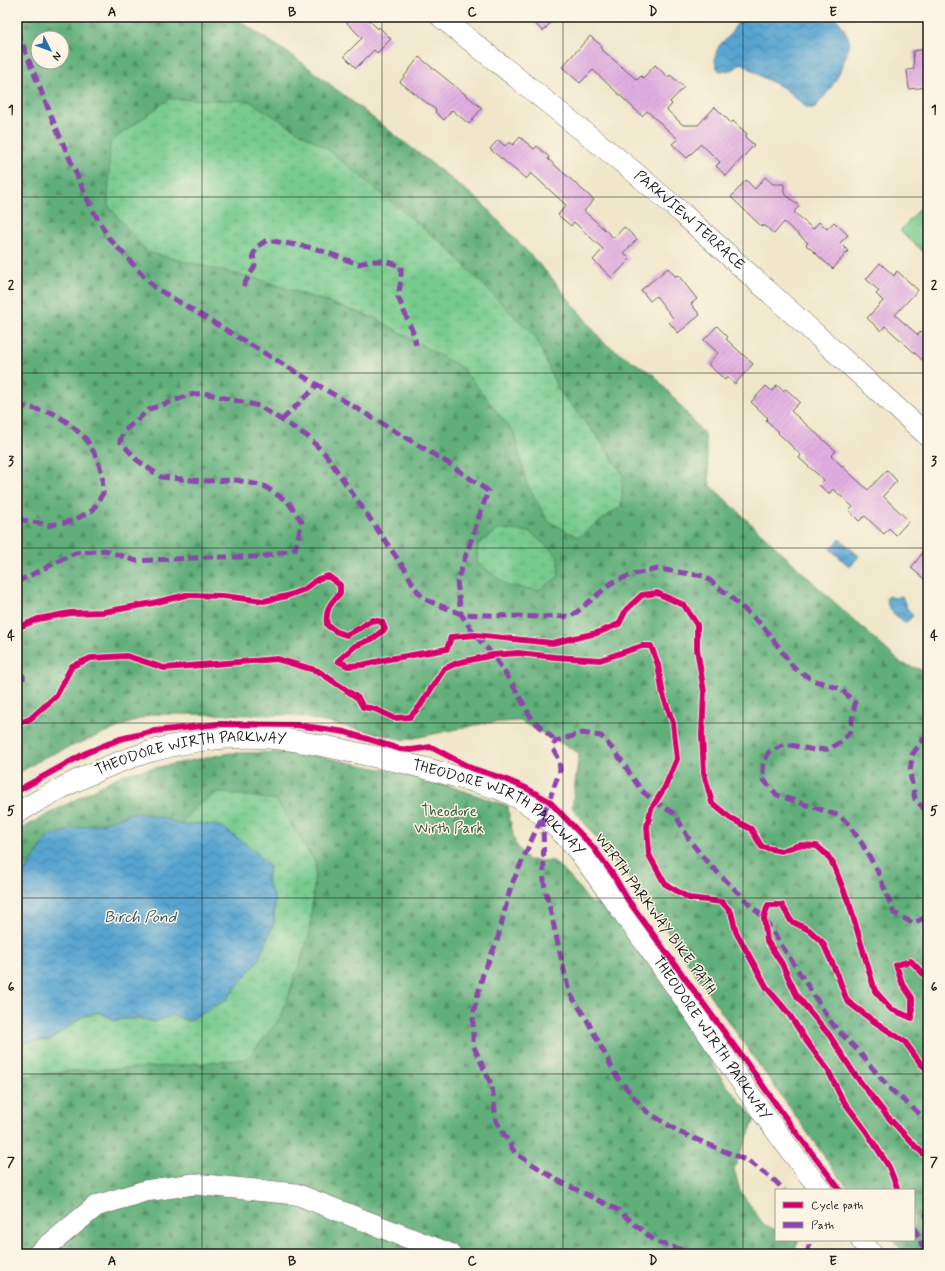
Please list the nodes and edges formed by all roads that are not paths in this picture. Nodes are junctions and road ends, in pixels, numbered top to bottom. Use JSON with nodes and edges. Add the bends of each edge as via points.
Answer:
{"nodes":[{"id":1,"x":441,"y":17,"type":"edge"},
{"id":2,"x":928,"y":436,"type":"edge"},
{"id":3,"x":17,"y":813,"type":"edge"},
{"id":4,"x":820,"y":1189,"type":"edge"},
{"id":5,"x":862,"y":1241,"type":"edge"},
{"id":6,"x":38,"y":1254,"type":"edge"},
{"id":7,"x":450,"y":1254,"type":"edge"},
{"id":8,"x":872,"y":1254,"type":"edge"}],
"edges":[{"from":1,"to":2,"type":"street","name":"PARKVIEW TERRACE","via":[[682,213]]},
{"from":3,"to":4,"type":"street","name":"THEODORE WIRTH PARKWAY","via":[[51,793],[120,761],[153,750],[197,741],[237,737],[288,740],[326,747],[419,766],[500,789],[543,815],[576,848],[790,1151]]},
{"from":5,"to":8,"type":"street"},
{"from":6,"to":7,"type":"street","via":[[96,1206],[145,1190],[194,1184],[296,1194]]}]}
